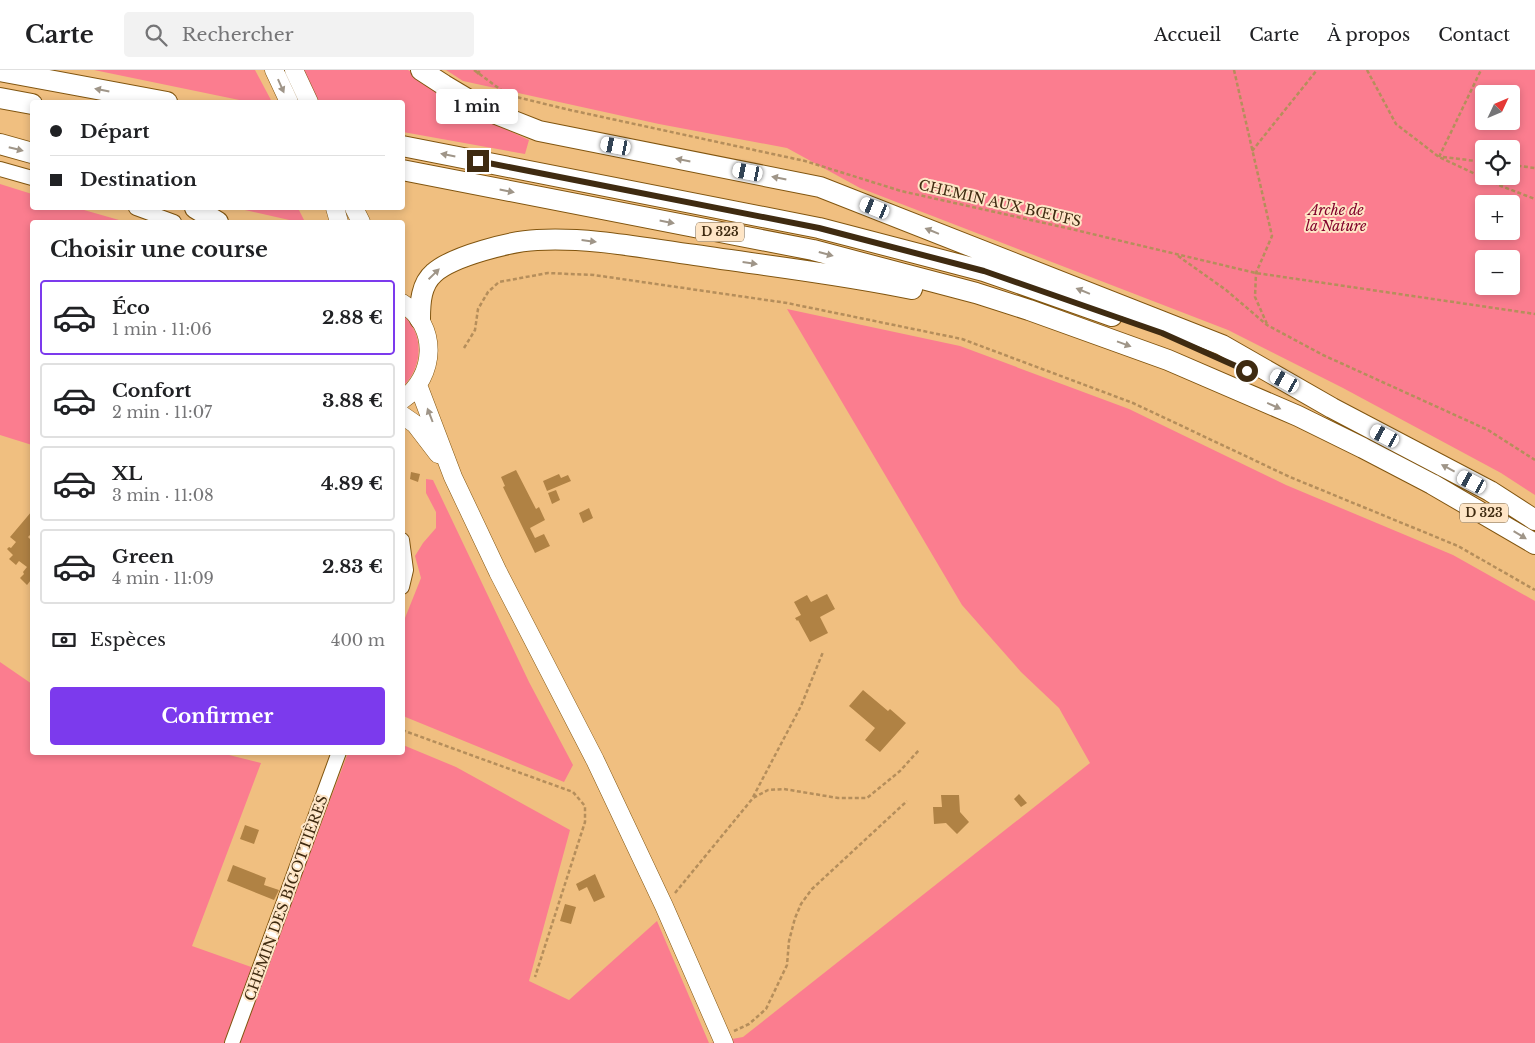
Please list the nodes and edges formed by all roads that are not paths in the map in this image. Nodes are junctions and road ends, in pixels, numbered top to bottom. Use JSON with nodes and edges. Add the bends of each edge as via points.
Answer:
{"nodes":[{"id":1,"x":274,"y":70,"type":"edge"},
{"id":2,"x":294,"y":70,"type":"edge"},
{"id":3,"x":421,"y":70,"type":"edge"},
{"id":4,"x":0,"y":71,"type":"edge"},
{"id":5,"x":0,"y":98,"type":"edge"},
{"id":6,"x":156,"y":100,"type":"edge"},
{"id":7,"x":288,"y":100,"type":"edge"},
{"id":8,"x":307,"y":100,"type":"edge"},
{"id":9,"x":30,"y":104,"type":"edge"},
{"id":10,"x":0,"y":144,"type":"edge"},
{"id":11,"x":405,"y":147,"type":"edge"},
{"id":12,"x":30,"y":152,"type":"edge"},
{"id":13,"x":0,"y":169,"type":"edge"},
{"id":14,"x":405,"y":171,"type":"edge"},
{"id":15,"x":30,"y":177,"type":"edge"},
{"id":16,"x":141,"y":210,"type":"edge"},
{"id":17,"x":198,"y":210,"type":"edge"},
{"id":18,"x":169,"y":220,"type":"edge"},
{"id":19,"x":215,"y":220,"type":"edge"},
{"id":20,"x":405,"y":304,"type":"edge"},
{"id":21,"x":1029,"y":310,"type":"junction"},
{"id":22,"x":420,"y":319,"type":"junction"},
{"id":23,"x":418,"y":385,"type":"junction"},
{"id":24,"x":405,"y":398,"type":"edge"},
{"id":25,"x":1332,"y":408,"type":"junction"},
{"id":26,"x":405,"y":417,"type":"edge"},
{"id":27,"x":453,"y":477,"type":"junction"},
{"id":28,"x":1535,"y":520,"type":"edge"},
{"id":29,"x":1535,"y":544,"type":"edge"},
{"id":30,"x":338,"y":755,"type":"edge"},
{"id":31,"x":723,"y":1040,"type":"edge"},
{"id":32,"x":232,"y":1043,"type":"edge"}],
"edges":[{"from":1,"to":7,"type":"main road","one_way":true},
{"from":2,"to":8,"type":"main road"},
{"from":25,"to":3,"type":"highway","one_way":true,"via":[[1222,345],[820,186],[539,131],[486,110]]},
{"from":6,"to":4,"type":"highway","one_way":true},
{"from":5,"to":9,"type":"highway"},
{"from":10,"to":12,"type":"highway","one_way":true},
{"from":25,"to":11,"type":"highway","number":"D 323","one_way":true,"via":[[1162,333],[984,271],[819,228]]},
{"from":13,"to":15,"type":"street"},
{"from":14,"to":21,"type":"highway","number":"D 323","one_way":true,"via":[[813,250]]},
{"from":16,"to":18,"type":"street"},
{"from":17,"to":19,"type":"highway"},
{"from":20,"to":22,"type":"main road"},
{"from":22,"to":21,"type":"highway","one_way":true,"via":[[424,287],[432,274],[442,267],[514,242],[558,239],[632,246],[863,280],[973,305]]},
{"from":21,"to":29,"type":"highway","number":"D 323","one_way":true,"via":[[1168,360],[1298,416],[1432,484]]},
{"from":22,"to":23,"type":"main road","via":[[430,352]]},
{"from":23,"to":24,"type":"main road"},
{"from":27,"to":23,"type":"main road","one_way":true},
{"from":28,"to":25,"type":"highway","number":"D 323","one_way":true,"via":[[1490,491]]},
{"from":26,"to":27,"type":"main road","via":[[426,437]]},
{"from":27,"to":31,"type":"main road","via":[[595,760]]},
{"from":30,"to":32,"type":"street","name":"CHEMIN DES BIGOTTIÈRES"}]}
